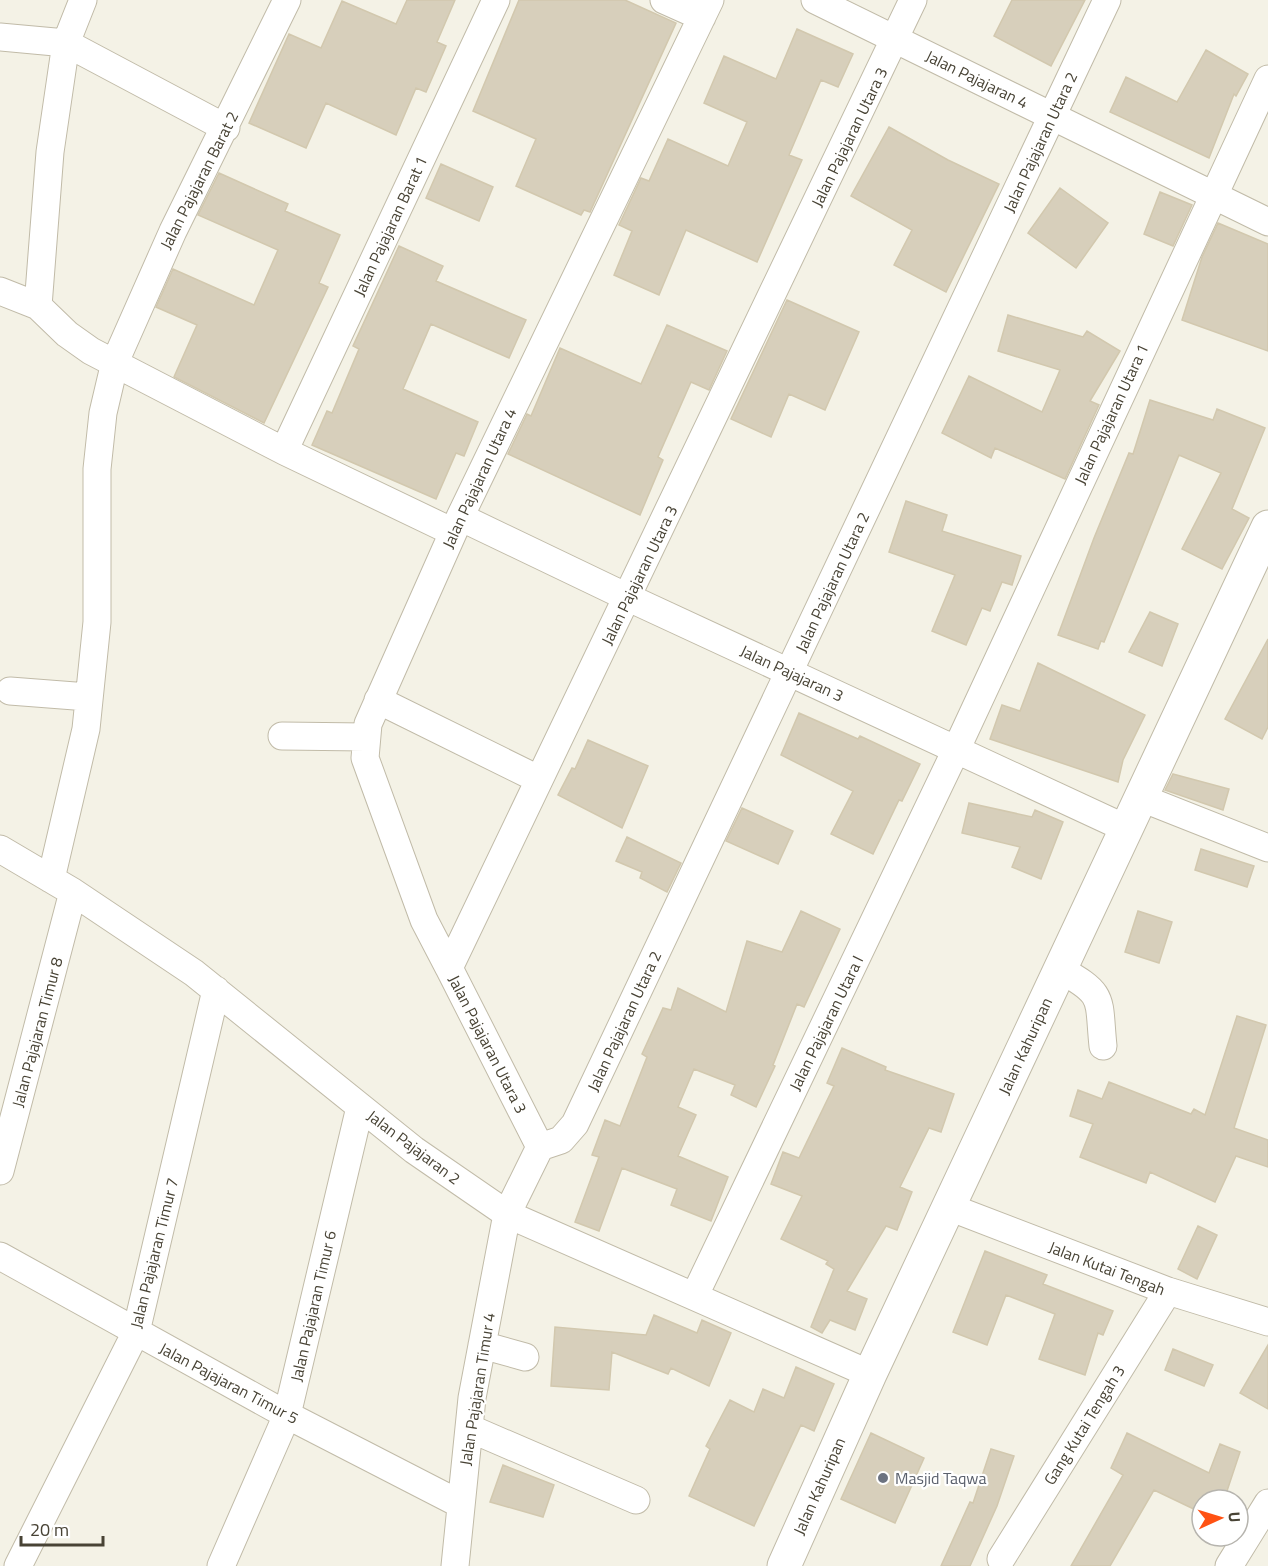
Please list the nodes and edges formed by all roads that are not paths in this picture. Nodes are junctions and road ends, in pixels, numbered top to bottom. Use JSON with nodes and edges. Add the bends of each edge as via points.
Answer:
{"nodes":[{"id":1,"x":83,"y":0,"type":"edge"},
{"id":2,"x":287,"y":0,"type":"edge"},
{"id":3,"x":496,"y":0,"type":"edge"},
{"id":4,"x":664,"y":0,"type":"edge"},
{"id":5,"x":815,"y":0,"type":"edge"},
{"id":6,"x":913,"y":0,"type":"edge"},
{"id":7,"x":1107,"y":0,"type":"edge"},
{"id":8,"x":706,"y":8,"type":"edge"},
{"id":9,"x":0,"y":37,"type":"edge"},
{"id":10,"x":896,"y":39,"type":"junction"},
{"id":11,"x":66,"y":44,"type":"junction"},
{"id":12,"x":1268,"y":79,"type":"edge"},
{"id":13,"x":1052,"y":116,"type":"junction"},
{"id":14,"x":226,"y":129,"type":"junction"},
{"id":15,"x":1212,"y":195,"type":"junction"},
{"id":16,"x":1268,"y":222,"type":"edge"},
{"id":17,"x":0,"y":291,"type":"edge"},
{"id":18,"x":38,"y":306,"type":"junction"},
{"id":19,"x":115,"y":362,"type":"junction"},
{"id":20,"x":284,"y":451,"type":"junction"},
{"id":21,"x":457,"y":524,"type":"junction"},
{"id":22,"x":1268,"y":527,"type":"edge"},
{"id":23,"x":628,"y":598,"type":"junction"},
{"id":24,"x":790,"y":671,"type":"junction"},
{"id":25,"x":10,"y":691,"type":"dead end"},
{"id":26,"x":88,"y":697,"type":"junction"},
{"id":27,"x":378,"y":700,"type":"junction"},
{"id":28,"x":282,"y":736,"type":"dead end"},
{"id":29,"x":365,"y":737,"type":"junction"},
{"id":30,"x":956,"y":750,"type":"junction"},
{"id":31,"x":538,"y":779,"type":"junction"},
{"id":32,"x":1139,"y":798,"type":"junction"},
{"id":33,"x":1125,"y":828,"type":"junction"},
{"id":34,"x":1268,"y":848,"type":"edge"},
{"id":35,"x":0,"y":849,"type":"edge"},
{"id":36,"x":62,"y":885,"type":"junction"},
{"id":37,"x":449,"y":968,"type":"junction"},
{"id":38,"x":1061,"y":970,"type":"junction"},
{"id":39,"x":216,"y":990,"type":"junction"},
{"id":40,"x":1103,"y":1046,"type":"dead end"},
{"id":41,"x":360,"y":1107,"type":"junction"},
{"id":42,"x":540,"y":1147,"type":"junction"},
{"id":43,"x":0,"y":1171,"type":"edge"},
{"id":44,"x":949,"y":1207,"type":"junction"},
{"id":45,"x":507,"y":1214,"type":"junction"},
{"id":46,"x":0,"y":1256,"type":"edge"},
{"id":47,"x":1168,"y":1291,"type":"junction"},
{"id":48,"x":695,"y":1295,"type":"junction"},
{"id":49,"x":1268,"y":1322,"type":"edge"},
{"id":50,"x":136,"y":1332,"type":"junction"},
{"id":51,"x":482,"y":1345,"type":"junction"},
{"id":52,"x":525,"y":1357,"type":"dead end"},
{"id":53,"x":870,"y":1374,"type":"junction"},
{"id":54,"x":287,"y":1415,"type":"junction"},
{"id":55,"x":469,"y":1428,"type":"junction"},
{"id":56,"x":636,"y":1500,"type":"dead end"},
{"id":57,"x":1268,"y":1503,"type":"edge"},
{"id":58,"x":460,"y":1504,"type":"junction"},
{"id":59,"x":1001,"y":1559,"type":"dead end"},
{"id":60,"x":18,"y":1566,"type":"edge"},
{"id":61,"x":221,"y":1566,"type":"edge"},
{"id":62,"x":454,"y":1566,"type":"edge"},
{"id":63,"x":784,"y":1566,"type":"edge"},
{"id":64,"x":1229,"y":1566,"type":"edge"}],
"edges":[{"from":1,"to":11,"type":"street"},
{"from":2,"to":14,"type":"street","name":"Jalan Pajajaran Barat 2"},
{"from":3,"to":20,"type":"street","name":"Jalan Pajajaran Barat 1"},
{"from":4,"to":8,"type":"street"},
{"from":5,"to":10,"type":"street","name":"Jalan Pajajaran 4"},
{"from":6,"to":10,"type":"street","name":"Jalan Pajajaran Utara 3"},
{"from":7,"to":13,"type":"street","name":"Jalan Pajajaran Utara 2"},
{"from":8,"to":21,"type":"street","name":"Jalan Pajajaran Utara 4"},
{"from":9,"to":11,"type":"street"},
{"from":10,"to":13,"type":"street","name":"Jalan Pajajaran 4"},
{"from":10,"to":23,"type":"street","name":"Jalan Pajajaran Utara 3"},
{"from":11,"to":14,"type":"street"},
{"from":11,"to":18,"type":"street","via":[[50,152]]},
{"from":12,"to":15,"type":"street","name":"Jalan Pajajaran Utara 1"},
{"from":13,"to":15,"type":"street","name":"Jalan Pajajaran 4"},
{"from":13,"to":24,"type":"street","name":"Jalan Pajajaran Utara 2"},
{"from":14,"to":19,"type":"street","name":"Jalan Pajajaran Barat 2","via":[[173,231]]},
{"from":15,"to":16,"type":"street","name":"Jalan Pajajaran 4"},
{"from":15,"to":30,"type":"street","name":"Jalan Pajajaran Utara 1"},
{"from":17,"to":18,"type":"street"},
{"from":18,"to":19,"type":"street","name":"Jalan Pajajaran 3","via":[[67,334]]},
{"from":19,"to":20,"type":"street","name":"Jalan Pajajaran 3"},
{"from":19,"to":26,"type":"street","name":"Jalan Pajajaran Barat 2","via":[[103,413],[97,469],[97,622]]},
{"from":20,"to":21,"type":"street","name":"Jalan Pajajaran 3"},
{"from":21,"to":23,"type":"street","name":"Jalan Pajajaran 3"},
{"from":21,"to":27,"type":"street","name":"Jalan Pajajaran Utara 4"},
{"from":22,"to":32,"type":"street","name":"Jalan Kahuripan"},
{"from":23,"to":24,"type":"street","name":"Jalan Pajajaran 3"},
{"from":23,"to":31,"type":"street","name":"Jalan Pajajaran Utara 3"},
{"from":24,"to":30,"type":"street","name":"Jalan Pajajaran 3"},
{"from":24,"to":42,"type":"street","name":"Jalan Pajajaran Utara 2","via":[[575,1124],[561,1140]]},
{"from":25,"to":26,"type":"street"},
{"from":26,"to":36,"type":"street","name":"Jalan Pajajaran Timur 8"},
{"from":27,"to":29,"type":"street","name":"Jalan Pajajaran Utara 4"},
{"from":27,"to":31,"type":"street"},
{"from":28,"to":29,"type":"street"},
{"from":29,"to":37,"type":"street","name":"Jalan Pajajaran Utara 4","via":[[367,763],[424,920]]},
{"from":30,"to":33,"type":"street","name":"Jalan Pajajaran 3"},
{"from":30,"to":48,"type":"street","name":"Jalan Pajajaran Utara I"},
{"from":31,"to":37,"type":"street","name":"Jalan Pajajaran Utara 3"},
{"from":32,"to":33,"type":"street","name":"Jalan Kahuripan"},
{"from":32,"to":34,"type":"street"},
{"from":33,"to":38,"type":"street","name":"Jalan Kahuripan"},
{"from":35,"to":36,"type":"street","name":"Jalan Pajajaran 2"},
{"from":36,"to":39,"type":"street","name":"Jalan Pajajaran 2"},
{"from":36,"to":43,"type":"street","name":"Jalan Pajajaran Timur 8"},
{"from":37,"to":42,"type":"street","name":"Jalan Pajajaran Utara 3"},
{"from":38,"to":40,"type":"street","via":[[1097,995]]},
{"from":38,"to":44,"type":"street","name":"Jalan Kahuripan"},
{"from":39,"to":41,"type":"street","name":"Jalan Pajajaran 2"},
{"from":39,"to":50,"type":"street","name":"Jalan Pajajaran Timur 7"},
{"from":41,"to":45,"type":"street","name":"Jalan Pajajaran 2"},
{"from":41,"to":54,"type":"street","name":"Jalan Pajajaran Timur 6"},
{"from":42,"to":45,"type":"street","name":"Jalan Pajajaran Timur 4"},
{"from":44,"to":47,"type":"street","name":"Jalan Kutai Tengah"},
{"from":44,"to":53,"type":"street","name":"Jalan Kahuripan"},
{"from":45,"to":48,"type":"street","name":"Jalan Pajajaran 2"},
{"from":45,"to":51,"type":"street","name":"Jalan Pajajaran Timur 4"},
{"from":46,"to":50,"type":"street","name":"Jalan Pajajaran Timur 5"},
{"from":47,"to":49,"type":"street","name":"Jalan Kutai Tengah"},
{"from":47,"to":59,"type":"street","name":"Gang Kutai Tengah 3"},
{"from":48,"to":53,"type":"street","name":"Jalan Pajajaran 2"},
{"from":50,"to":54,"type":"street","name":"Jalan Pajajaran Timur 5"},
{"from":50,"to":60,"type":"street","name":"Jalan Pajajaran Timur 7"},
{"from":51,"to":52,"type":"street"},
{"from":51,"to":55,"type":"street","name":"Jalan Pajajaran Timur 4"},
{"from":53,"to":63,"type":"street","name":"Jalan Kahuripan"},
{"from":54,"to":58,"type":"street","name":"Jalan Pajajaran Timur 5"},
{"from":54,"to":61,"type":"street","name":"Jalan Pajajaran Timur 6"},
{"from":55,"to":56,"type":"street"},
{"from":55,"to":58,"type":"street","name":"Jalan Pajajaran Timur 4"},
{"from":57,"to":64,"type":"street"},
{"from":58,"to":62,"type":"street","name":"Jalan Pajajaran Timur 4"}]}
